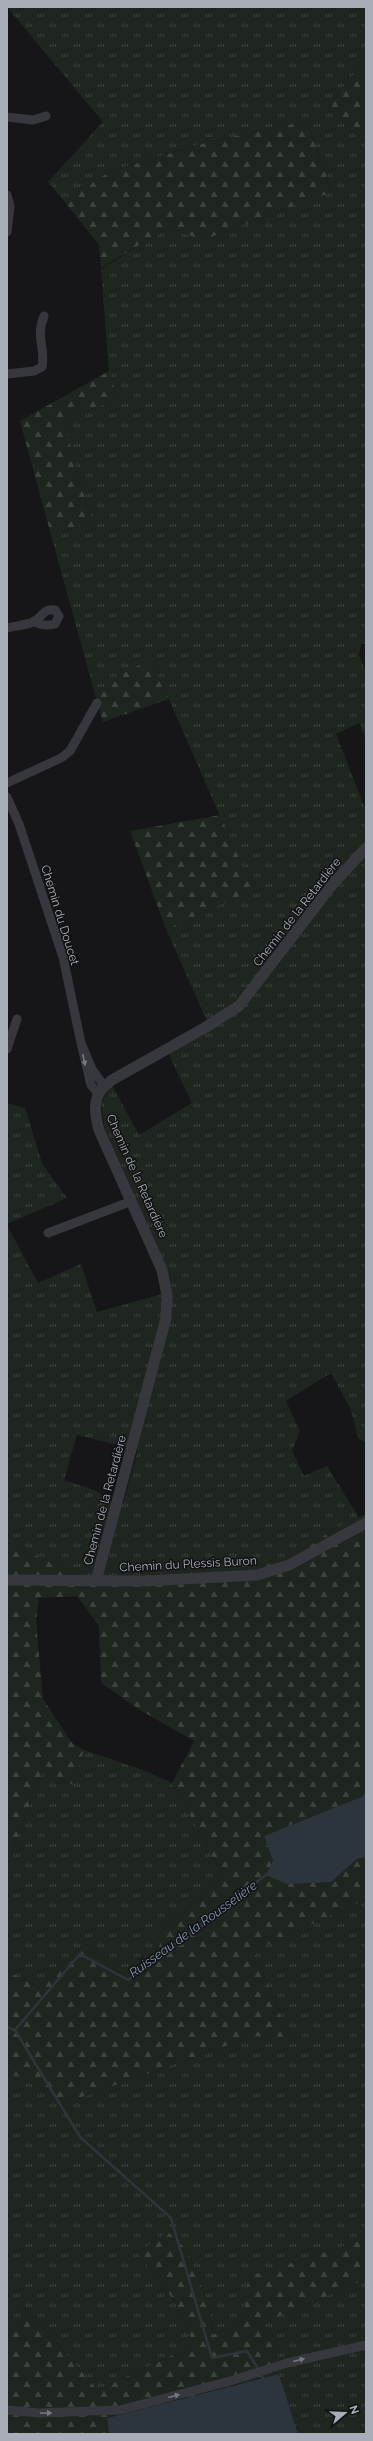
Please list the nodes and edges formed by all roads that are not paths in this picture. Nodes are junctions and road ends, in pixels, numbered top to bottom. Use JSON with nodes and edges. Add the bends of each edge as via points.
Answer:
{"nodes":[{"id":1,"x":46,"y":116,"type":"dead end"},
{"id":2,"x":7,"y":117,"type":"edge"},
{"id":3,"x":7,"y":196,"type":"edge"},
{"id":4,"x":7,"y":232,"type":"edge"},
{"id":5,"x":44,"y":316,"type":"dead end"},
{"id":6,"x":7,"y":374,"type":"edge"},
{"id":7,"x":34,"y":622,"type":"dead end"},
{"id":8,"x":7,"y":628,"type":"edge"},
{"id":9,"x":97,"y":703,"type":"dead end"},
{"id":10,"x":7,"y":783,"type":"edge"},
{"id":11,"x":8,"y":802,"type":"edge"},
{"id":12,"x":366,"y":848,"type":"edge"},
{"id":13,"x":17,"y":1020,"type":"dead end"},
{"id":14,"x":7,"y":1049,"type":"edge"},
{"id":15,"x":101,"y":1090,"type":"junction"},
{"id":16,"x":132,"y":1201,"type":"junction"},
{"id":17,"x":48,"y":1233,"type":"dead end"},
{"id":18,"x":366,"y":1524,"type":"edge"},
{"id":19,"x":7,"y":1580,"type":"edge"},
{"id":20,"x":96,"y":1582,"type":"junction"},
{"id":21,"x":366,"y":2345,"type":"edge"},
{"id":22,"x":7,"y":2410,"type":"edge"}],
"edges":[{"from":1,"to":2,"type":"street","via":[[33,120]]},
{"from":3,"to":4,"type":"street","via":[[10,206]]},
{"from":5,"to":6,"type":"street","via":[[39,329],[42,367],[34,371]]},
{"from":7,"to":8,"type":"street"},
{"from":9,"to":10,"type":"street","via":[[70,751],[62,758]]},
{"from":11,"to":15,"type":"street","name":"Chemin du Doucet","via":[[63,957],[81,1043]]},
{"from":12,"to":15,"type":"street","name":"Chemin de la Retardière","via":[[332,885],[239,1006]]},
{"from":13,"to":14,"type":"street"},
{"from":15,"to":16,"type":"street","name":"Chemin de la Retardière","via":[[95,1110],[99,1130]]},
{"from":16,"to":17,"type":"street"},
{"from":16,"to":20,"type":"street","name":"Chemin de la Retardière","via":[[162,1270],[167,1295],[166,1318]]},
{"from":18,"to":20,"type":"street","name":"Chemin du Plessis Buron","via":[[289,1565],[257,1575]]},
{"from":19,"to":20,"type":"street","name":"Chemin du Plessis Buron"},
{"from":22,"to":21,"type":"street","one_way":true,"via":[[39,2413],[120,2410],[287,2363]]}]}
